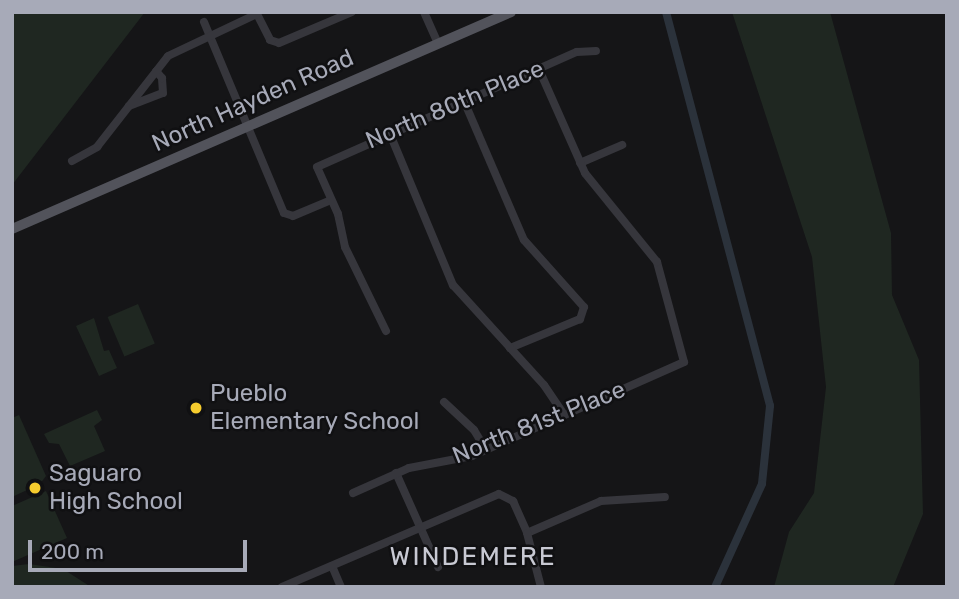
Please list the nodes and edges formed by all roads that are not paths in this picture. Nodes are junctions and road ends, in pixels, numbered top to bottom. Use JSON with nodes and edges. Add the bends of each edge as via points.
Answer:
{"nodes":[{"id":1,"x":352,"y":12,"type":"edge"},
{"id":2,"x":425,"y":12,"type":"edge"},
{"id":3,"x":512,"y":12,"type":"edge"},
{"id":4,"x":257,"y":13,"type":"edge"},
{"id":5,"x":204,"y":22,"type":"dead end"},
{"id":6,"x":209,"y":35,"type":"junction"},
{"id":7,"x":438,"y":43,"type":"junction"},
{"id":8,"x":596,"y":51,"type":"dead end"},
{"id":9,"x":539,"y":69,"type":"junction"},
{"id":10,"x":156,"y":71,"type":"junction"},
{"id":11,"x":464,"y":101,"type":"junction"},
{"id":12,"x":129,"y":106,"type":"junction"},
{"id":13,"x":247,"y":126,"type":"junction"},
{"id":14,"x":390,"y":134,"type":"junction"},
{"id":15,"x":622,"y":145,"type":"dead end"},
{"id":16,"x":72,"y":162,"type":"dead end"},
{"id":17,"x":580,"y":163,"type":"junction"},
{"id":18,"x":331,"y":200,"type":"junction"},
{"id":19,"x":12,"y":229,"type":"edge"},
{"id":20,"x":386,"y":331,"type":"dead end"},
{"id":21,"x":510,"y":348,"type":"junction"},
{"id":22,"x":444,"y":402,"type":"dead end"},
{"id":23,"x":564,"y":415,"type":"junction"},
{"id":24,"x":486,"y":450,"type":"junction"},
{"id":25,"x":396,"y":473,"type":"junction"},
{"id":26,"x":353,"y":493,"type":"dead end"},
{"id":27,"x":665,"y":497,"type":"dead end"},
{"id":28,"x":421,"y":529,"type":"junction"},
{"id":29,"x":527,"y":533,"type":"junction"},
{"id":30,"x":332,"y":566,"type":"junction"},
{"id":31,"x":438,"y":567,"type":"dead end"},
{"id":32,"x":282,"y":587,"type":"edge"},
{"id":33,"x":341,"y":587,"type":"edge"},
{"id":34,"x":541,"y":587,"type":"edge"}],
"edges":[{"from":1,"to":4,"type":"street","via":[[274,43]]},
{"from":2,"to":7,"type":"street"},
{"from":3,"to":7,"type":"main road","name":"North Hayden Road"},
{"from":4,"to":6,"type":"street"},
{"from":5,"to":6,"type":"street"},
{"from":6,"to":10,"type":"street","via":[[174,51]]},
{"from":6,"to":13,"type":"street"},
{"from":7,"to":13,"type":"main road","name":"North Hayden Road"},
{"from":8,"to":9,"type":"street","name":"North 80th Place","via":[[577,52]]},
{"from":9,"to":11,"type":"street","name":"North 80th Place"},
{"from":9,"to":17,"type":"street"},
{"from":10,"to":12,"type":"street"},
{"from":10,"to":12,"type":"street","via":[[162,78],[163,93]]},
{"from":11,"to":14,"type":"street","name":"North 80th Place"},
{"from":11,"to":21,"type":"street","via":[[524,240],[584,307],[584,314]]},
{"from":12,"to":16,"type":"street","via":[[93,151]]},
{"from":13,"to":18,"type":"street","via":[[279,206],[288,215]]},
{"from":13,"to":19,"type":"main road","name":"North Hayden Road"},
{"from":14,"to":18,"type":"street","name":"North 80th Place","via":[[317,166]]},
{"from":14,"to":21,"type":"street","via":[[453,285]]},
{"from":15,"to":17,"type":"street"},
{"from":17,"to":23,"type":"street","name":"North 81st Place","via":[[654,255],[684,362]]},
{"from":18,"to":20,"type":"street","via":[[345,247]]},
{"from":21,"to":23,"type":"street","via":[[554,396]]},
{"from":22,"to":24,"type":"street","via":[[474,430]]},
{"from":23,"to":24,"type":"street","name":"North 81st Place"},
{"from":24,"to":25,"type":"street","name":"North 81st Place","via":[[459,461],[426,463]]},
{"from":25,"to":26,"type":"street","name":"North 81st Place"},
{"from":25,"to":28,"type":"street"},
{"from":27,"to":29,"type":"street","via":[[601,500]]},
{"from":28,"to":29,"type":"street","via":[[499,494],[507,495]]},
{"from":28,"to":30,"type":"street"},
{"from":28,"to":31,"type":"street"},
{"from":29,"to":34,"type":"street"},
{"from":30,"to":32,"type":"street"},
{"from":30,"to":33,"type":"street"}]}
